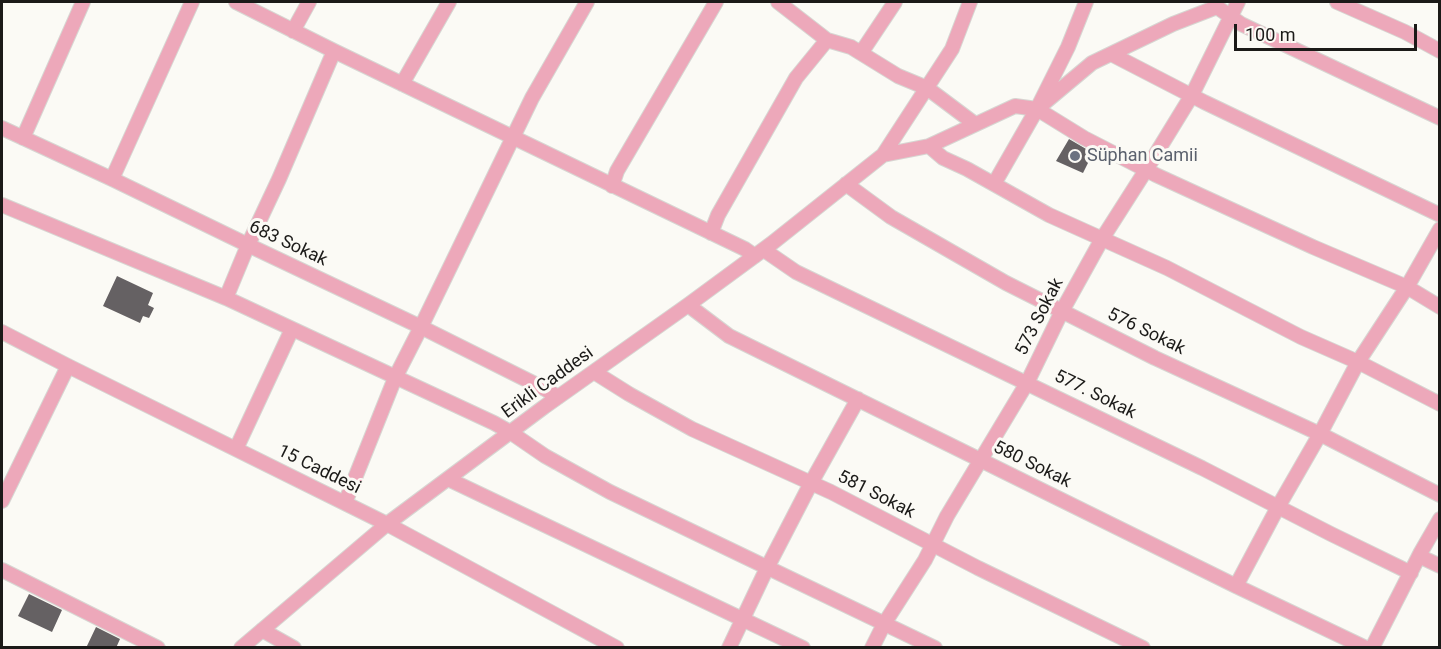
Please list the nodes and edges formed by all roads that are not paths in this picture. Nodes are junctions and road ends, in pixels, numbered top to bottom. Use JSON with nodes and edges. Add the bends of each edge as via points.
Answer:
{"nodes":[{"id":1,"x":83,"y":2,"type":"edge"},
{"id":2,"x":192,"y":2,"type":"edge"},
{"id":3,"x":236,"y":2,"type":"edge"},
{"id":4,"x":309,"y":2,"type":"edge"},
{"id":5,"x":448,"y":2,"type":"edge"},
{"id":6,"x":587,"y":2,"type":"edge"},
{"id":7,"x":716,"y":2,"type":"edge"},
{"id":8,"x":778,"y":2,"type":"edge"},
{"id":9,"x":895,"y":2,"type":"edge"},
{"id":10,"x":970,"y":2,"type":"edge"},
{"id":11,"x":1086,"y":2,"type":"edge"},
{"id":12,"x":1238,"y":2,"type":"edge"},
{"id":13,"x":1337,"y":2,"type":"edge"},
{"id":14,"x":1231,"y":17,"type":"junction"},
{"id":15,"x":293,"y":31,"type":"junction"},
{"id":16,"x":827,"y":40,"type":"junction"},
{"id":17,"x":334,"y":51,"type":"junction"},
{"id":18,"x":1440,"y":51,"type":"edge"},
{"id":19,"x":861,"y":53,"type":"junction"},
{"id":20,"x":1111,"y":54,"type":"junction"},
{"id":21,"x":402,"y":84,"type":"junction"},
{"id":22,"x":927,"y":88,"type":"junction"},
{"id":23,"x":1192,"y":95,"type":"junction"},
{"id":24,"x":1037,"y":109,"type":"junction"},
{"id":25,"x":1440,"y":118,"type":"edge"},
{"id":26,"x":975,"y":124,"type":"junction"},
{"id":27,"x":2,"y":131,"type":"edge"},
{"id":28,"x":513,"y":137,"type":"junction"},
{"id":29,"x":23,"y":138,"type":"junction"},
{"id":30,"x":929,"y":146,"type":"junction"},
{"id":31,"x":883,"y":155,"type":"junction"},
{"id":32,"x":1146,"y":170,"type":"junction"},
{"id":33,"x":112,"y":178,"type":"junction"},
{"id":34,"x":846,"y":184,"type":"junction"},
{"id":35,"x":994,"y":184,"type":"junction"},
{"id":36,"x":612,"y":186,"type":"junction"},
{"id":37,"x":2,"y":205,"type":"edge"},
{"id":38,"x":1440,"y":215,"type":"edge"},
{"id":39,"x":1440,"y":229,"type":"edge"},
{"id":40,"x":711,"y":233,"type":"junction"},
{"id":41,"x":1102,"y":239,"type":"junction"},
{"id":42,"x":248,"y":245,"type":"junction"},
{"id":43,"x":759,"y":253,"type":"junction"},
{"id":44,"x":1407,"y":287,"type":"junction"},
{"id":45,"x":226,"y":298,"type":"junction"},
{"id":46,"x":688,"y":305,"type":"junction"},
{"id":47,"x":1440,"y":307,"type":"edge"},
{"id":48,"x":1062,"y":311,"type":"junction"},
{"id":49,"x":421,"y":327,"type":"junction"},
{"id":50,"x":292,"y":329,"type":"junction"},
{"id":51,"x":2,"y":332,"type":"edge"},
{"id":52,"x":1358,"y":362,"type":"junction"},
{"id":53,"x":68,"y":366,"type":"junction"},
{"id":54,"x":594,"y":372,"type":"junction"},
{"id":55,"x":395,"y":378,"type":"junction"},
{"id":56,"x":1027,"y":382,"type":"junction"},
{"id":57,"x":558,"y":397,"type":"junction"},
{"id":58,"x":858,"y":399,"type":"junction"},
{"id":59,"x":1440,"y":404,"type":"edge"},
{"id":60,"x":510,"y":432,"type":"junction"},
{"id":61,"x":1320,"y":434,"type":"junction"},
{"id":62,"x":236,"y":449,"type":"junction"},
{"id":63,"x":981,"y":461,"type":"junction"},
{"id":64,"x":448,"y":479,"type":"junction"},
{"id":65,"x":811,"y":483,"type":"junction"},
{"id":66,"x":5,"y":485,"type":"edge"},
{"id":67,"x":1440,"y":495,"type":"edge"},
{"id":68,"x":2,"y":501,"type":"edge"},
{"id":69,"x":345,"y":503,"type":"junction"},
{"id":70,"x":1278,"y":507,"type":"junction"},
{"id":71,"x":1440,"y":519,"type":"edge"},
{"id":72,"x":387,"y":524,"type":"junction"},
{"id":73,"x":934,"y":545,"type":"junction"},
{"id":74,"x":1419,"y":556,"type":"junction"},
{"id":75,"x":1440,"y":566,"type":"edge"},
{"id":76,"x":767,"y":568,"type":"junction"},
{"id":77,"x":2,"y":570,"type":"edge"},
{"id":78,"x":1410,"y":573,"type":"junction"},
{"id":79,"x":1236,"y":586,"type":"junction"},
{"id":80,"x":742,"y":619,"type":"junction"},
{"id":81,"x":884,"y":624,"type":"junction"},
{"id":82,"x":262,"y":630,"type":"junction"},
{"id":83,"x":158,"y":648,"type":"edge"},
{"id":84,"x":241,"y":648,"type":"edge"},
{"id":85,"x":294,"y":648,"type":"edge"},
{"id":86,"x":616,"y":648,"type":"edge"},
{"id":87,"x":729,"y":648,"type":"edge"},
{"id":88,"x":803,"y":648,"type":"edge"},
{"id":89,"x":872,"y":648,"type":"edge"},
{"id":90,"x":935,"y":648,"type":"edge"},
{"id":91,"x":1143,"y":648,"type":"edge"},
{"id":92,"x":1366,"y":648,"type":"edge"},
{"id":93,"x":1372,"y":648,"type":"edge"}],
"edges":[{"from":1,"to":29,"type":"street"},
{"from":2,"to":33,"type":"street"},
{"from":3,"to":15,"type":"street","name":"577. Sokak"},
{"from":4,"to":15,"type":"street"},
{"from":5,"to":21,"type":"street"},
{"from":6,"to":28,"type":"street"},
{"from":7,"to":36,"type":"street","via":[[617,171]]},
{"from":8,"to":16,"type":"street"},
{"from":9,"to":19,"type":"street"},
{"from":10,"to":22,"type":"street","via":[[952,50]]},
{"from":11,"to":24,"type":"street"},
{"from":12,"to":14,"type":"street","name":"573 Sokak"},
{"from":13,"to":18,"type":"street"},
{"from":14,"to":20,"type":"street","via":[[1217,7]]},
{"from":14,"to":23,"type":"street","name":"573 Sokak"},
{"from":14,"to":25,"type":"street"},
{"from":15,"to":17,"type":"street","name":"577. Sokak"},
{"from":16,"to":19,"type":"street"},
{"from":16,"to":40,"type":"street","via":[[796,78]]},
{"from":17,"to":21,"type":"street","name":"577. Sokak"},
{"from":17,"to":42,"type":"street"},
{"from":19,"to":22,"type":"street"},
{"from":20,"to":23,"type":"street"},
{"from":20,"to":24,"type":"street","via":[[1092,63]]},
{"from":21,"to":28,"type":"street","name":"577. Sokak"},
{"from":22,"to":26,"type":"street"},
{"from":22,"to":31,"type":"street"},
{"from":23,"to":32,"type":"street","name":"573 Sokak"},
{"from":23,"to":38,"type":"street"},
{"from":24,"to":26,"type":"street","via":[[1014,106]]},
{"from":24,"to":32,"type":"street"},
{"from":24,"to":35,"type":"street"},
{"from":26,"to":30,"type":"street"},
{"from":27,"to":29,"type":"street","name":"683 Sokak"},
{"from":28,"to":36,"type":"street","name":"577. Sokak"},
{"from":28,"to":49,"type":"street"},
{"from":29,"to":33,"type":"street","name":"683 Sokak"},
{"from":30,"to":31,"type":"street"},
{"from":30,"to":35,"type":"street","via":[[943,158]]},
{"from":31,"to":34,"type":"street","name":"Erikli Caddesi"},
{"from":32,"to":41,"type":"street","name":"573 Sokak"},
{"from":32,"to":44,"type":"street"},
{"from":33,"to":42,"type":"street","name":"683 Sokak"},
{"from":34,"to":43,"type":"street","name":"Erikli Caddesi"},
{"from":34,"to":48,"type":"street","name":"576 Sokak","via":[[891,218]]},
{"from":35,"to":41,"type":"street"},
{"from":36,"to":40,"type":"street","name":"577. Sokak"},
{"from":37,"to":45,"type":"street"},
{"from":39,"to":44,"type":"street"},
{"from":40,"to":43,"type":"street","name":"577. Sokak"},
{"from":41,"to":48,"type":"street","name":"573 Sokak"},
{"from":41,"to":52,"type":"street"},
{"from":42,"to":45,"type":"street"},
{"from":42,"to":49,"type":"street","name":"683 Sokak"},
{"from":43,"to":46,"type":"street","name":"Erikli Caddesi"},
{"from":43,"to":56,"type":"street","name":"577. Sokak"},
{"from":44,"to":47,"type":"street"},
{"from":44,"to":52,"type":"street"},
{"from":45,"to":50,"type":"street"},
{"from":46,"to":54,"type":"street","name":"Erikli Caddesi"},
{"from":46,"to":58,"type":"street","name":"580 Sokak","via":[[729,336]]},
{"from":48,"to":56,"type":"street","name":"573 Sokak"},
{"from":48,"to":61,"type":"street","name":"576 Sokak"},
{"from":49,"to":55,"type":"street"},
{"from":49,"to":57,"type":"street","name":"683 Sokak"},
{"from":50,"to":55,"type":"street"},
{"from":50,"to":62,"type":"street"},
{"from":51,"to":53,"type":"street","name":"15 Caddesi"},
{"from":52,"to":59,"type":"street"},
{"from":52,"to":61,"type":"street"},
{"from":53,"to":62,"type":"street","name":"15 Caddesi"},
{"from":53,"to":66,"type":"street"},
{"from":54,"to":57,"type":"street","name":"Erikli Caddesi"},
{"from":54,"to":65,"type":"street","name":"581 Sokak","via":[[692,429]]},
{"from":55,"to":60,"type":"street"},
{"from":55,"to":69,"type":"street"},
{"from":56,"to":63,"type":"street","name":"573 Sokak"},
{"from":56,"to":70,"type":"street","name":"577. Sokak"},
{"from":57,"to":60,"type":"street","name":"Erikli Caddesi"},
{"from":58,"to":63,"type":"street","name":"580 Sokak"},
{"from":58,"to":65,"type":"street"},
{"from":60,"to":64,"type":"street","name":"Erikli Caddesi"},
{"from":60,"to":76,"type":"street","via":[[610,492]]},
{"from":61,"to":67,"type":"street","name":"576 Sokak"},
{"from":61,"to":70,"type":"street"},
{"from":62,"to":69,"type":"street","name":"15 Caddesi"},
{"from":63,"to":73,"type":"street","name":"573 Sokak"},
{"from":63,"to":79,"type":"street","name":"580 Sokak"},
{"from":64,"to":72,"type":"street","name":"Erikli Caddesi"},
{"from":64,"to":80,"type":"street"},
{"from":65,"to":73,"type":"street","name":"581 Sokak"},
{"from":65,"to":76,"type":"street"},
{"from":66,"to":68,"type":"street"},
{"from":69,"to":72,"type":"street","name":"15 Caddesi"},
{"from":70,"to":78,"type":"street","name":"577. Sokak"},
{"from":70,"to":79,"type":"street"},
{"from":71,"to":74,"type":"street"},
{"from":72,"to":82,"type":"street","name":"Erikli Caddesi"},
{"from":72,"to":86,"type":"street","name":"15 Caddesi"},
{"from":73,"to":81,"type":"street","name":"573 Sokak"},
{"from":73,"to":91,"type":"street","name":"581 Sokak"},
{"from":74,"to":75,"type":"street"},
{"from":74,"to":78,"type":"street"},
{"from":76,"to":80,"type":"street"},
{"from":76,"to":81,"type":"street"},
{"from":77,"to":83,"type":"street"},
{"from":78,"to":93,"type":"street"},
{"from":79,"to":92,"type":"street","name":"580 Sokak"},
{"from":80,"to":87,"type":"street"},
{"from":80,"to":88,"type":"street"},
{"from":81,"to":89,"type":"street","name":"573 Sokak"},
{"from":81,"to":90,"type":"street"},
{"from":82,"to":84,"type":"street","name":"Erikli Caddesi"},
{"from":82,"to":85,"type":"street"}]}
